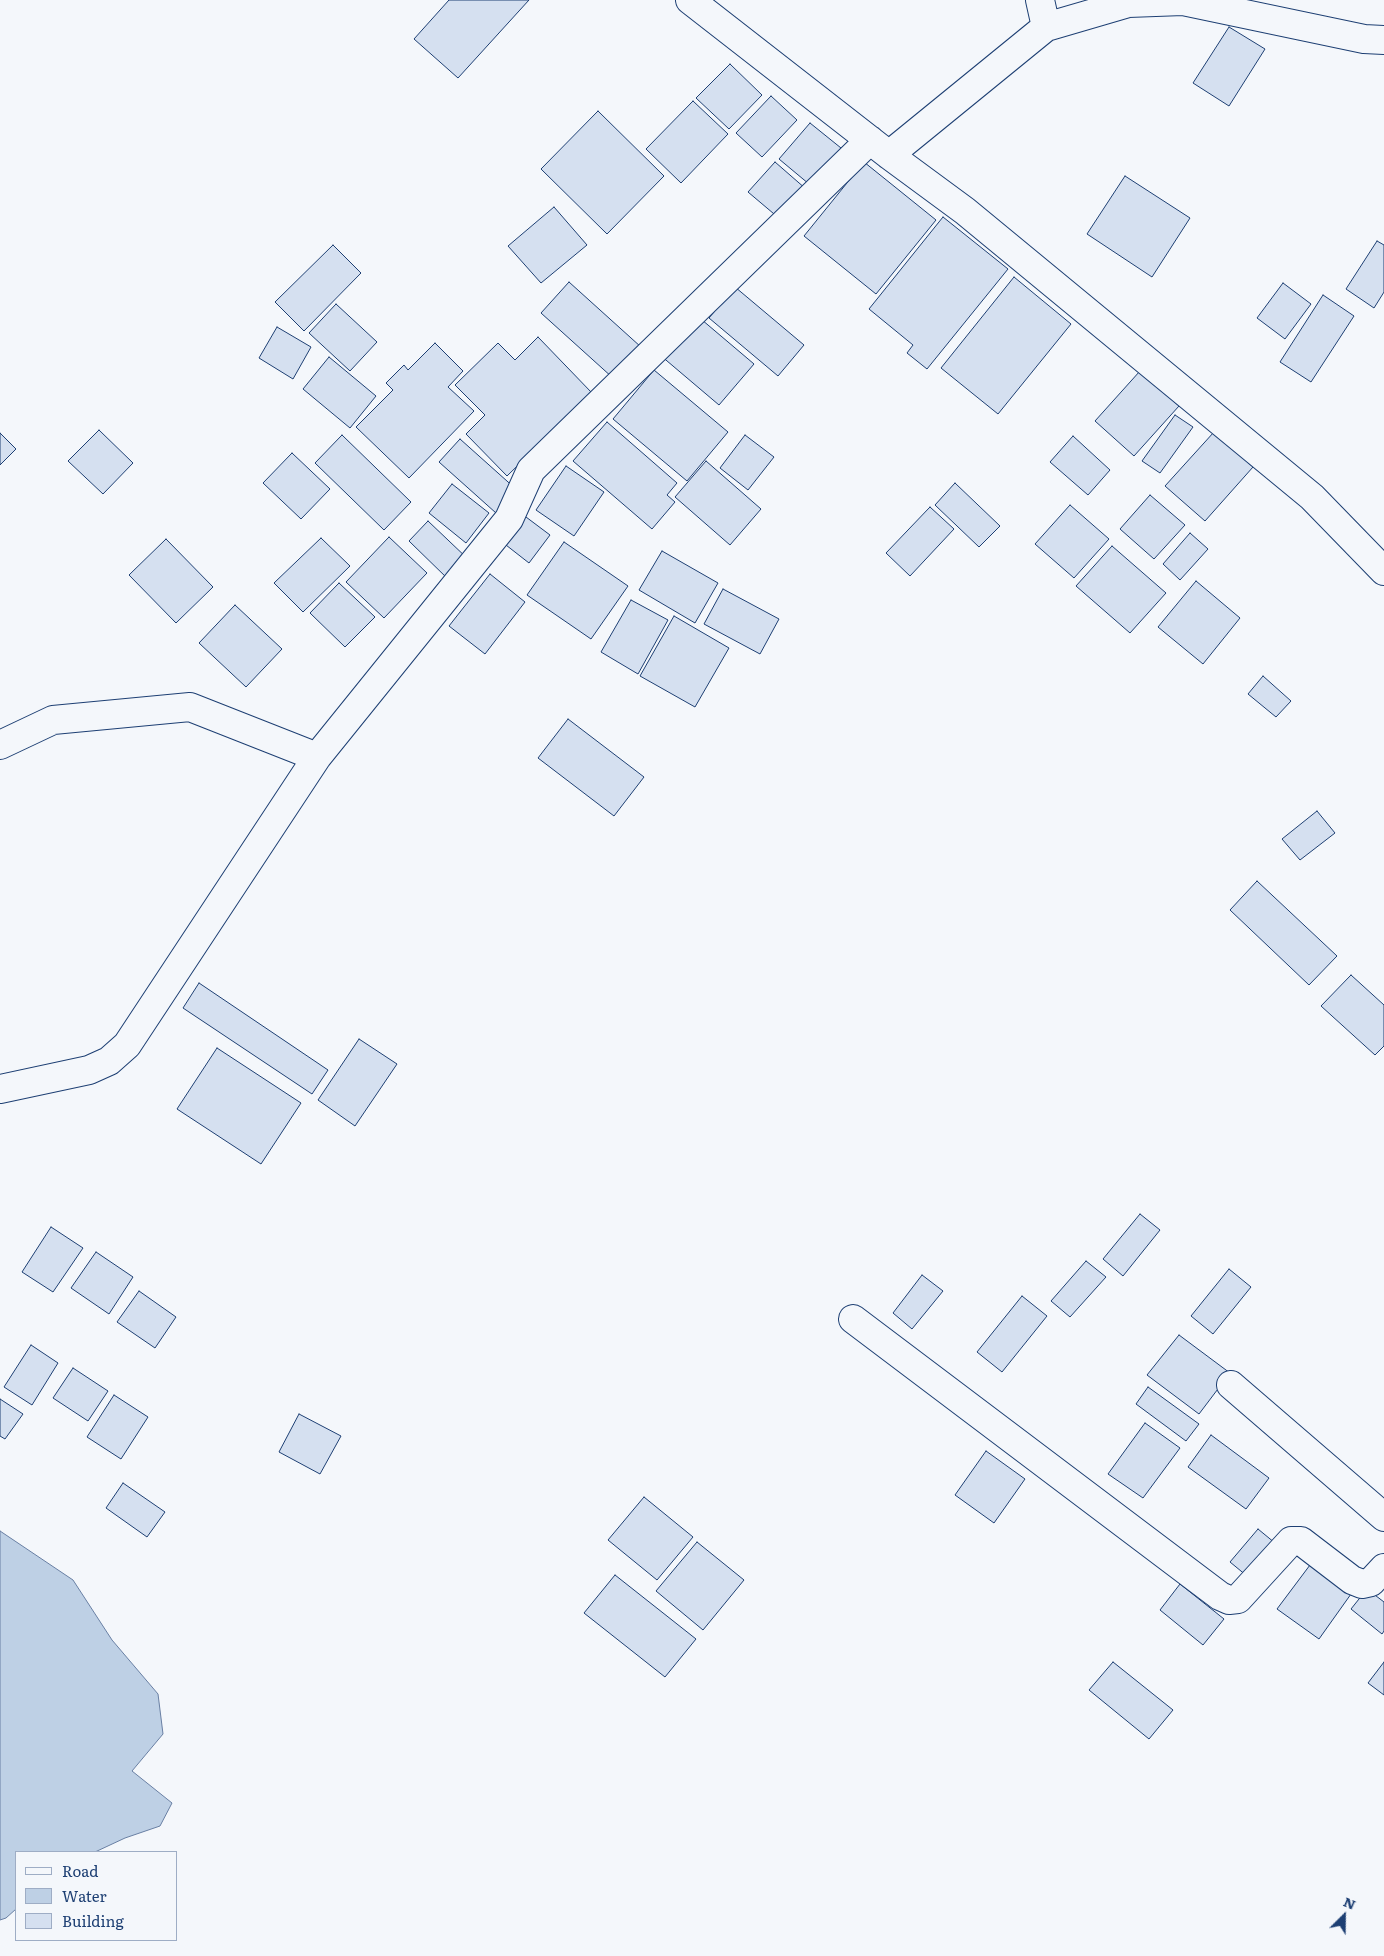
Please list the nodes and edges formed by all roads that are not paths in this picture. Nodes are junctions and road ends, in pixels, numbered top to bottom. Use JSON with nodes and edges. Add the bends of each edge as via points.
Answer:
{"nodes":[{"id":1,"x":690,"y":0,"type":"edge"},
{"id":2,"x":1040,"y":0,"type":"edge"},
{"id":3,"x":1046,"y":27,"type":"junction"},
{"id":4,"x":1384,"y":40,"type":"edge"},
{"id":5,"x":879,"y":148,"type":"junction"},
{"id":6,"x":1384,"y":571,"type":"edge"},
{"id":7,"x":0,"y":745,"type":"edge"},
{"id":8,"x":317,"y":758,"type":"junction"},
{"id":9,"x":0,"y":1089,"type":"edge"},
{"id":10,"x":853,"y":1319,"type":"dead end"},
{"id":11,"x":1231,"y":1385,"type":"dead end"},
{"id":12,"x":1384,"y":1517,"type":"edge"},
{"id":13,"x":1384,"y":1568,"type":"edge"}],
"edges":[{"from":1,"to":5,"type":"street"},
{"from":2,"to":3,"type":"street"},
{"from":3,"to":4,"type":"street","via":[[1128,3],[1183,1],[1364,39]]},
{"from":3,"to":5,"type":"street"},
{"from":5,"to":6,"type":"street","via":[[965,211],[1312,497]]},
{"from":5,"to":8,"type":"street","via":[[532,470],[510,519]]},
{"from":7,"to":8,"type":"street","via":[[54,720],[190,707]]},
{"from":8,"to":9,"type":"street","via":[[127,1045],[109,1061],[89,1070]]},
{"from":10,"to":13,"type":"street","via":[[1220,1596],[1238,1599],[1291,1541],[1301,1540],[1352,1580],[1362,1584],[1371,1582]]},
{"from":11,"to":12,"type":"street"}]}
